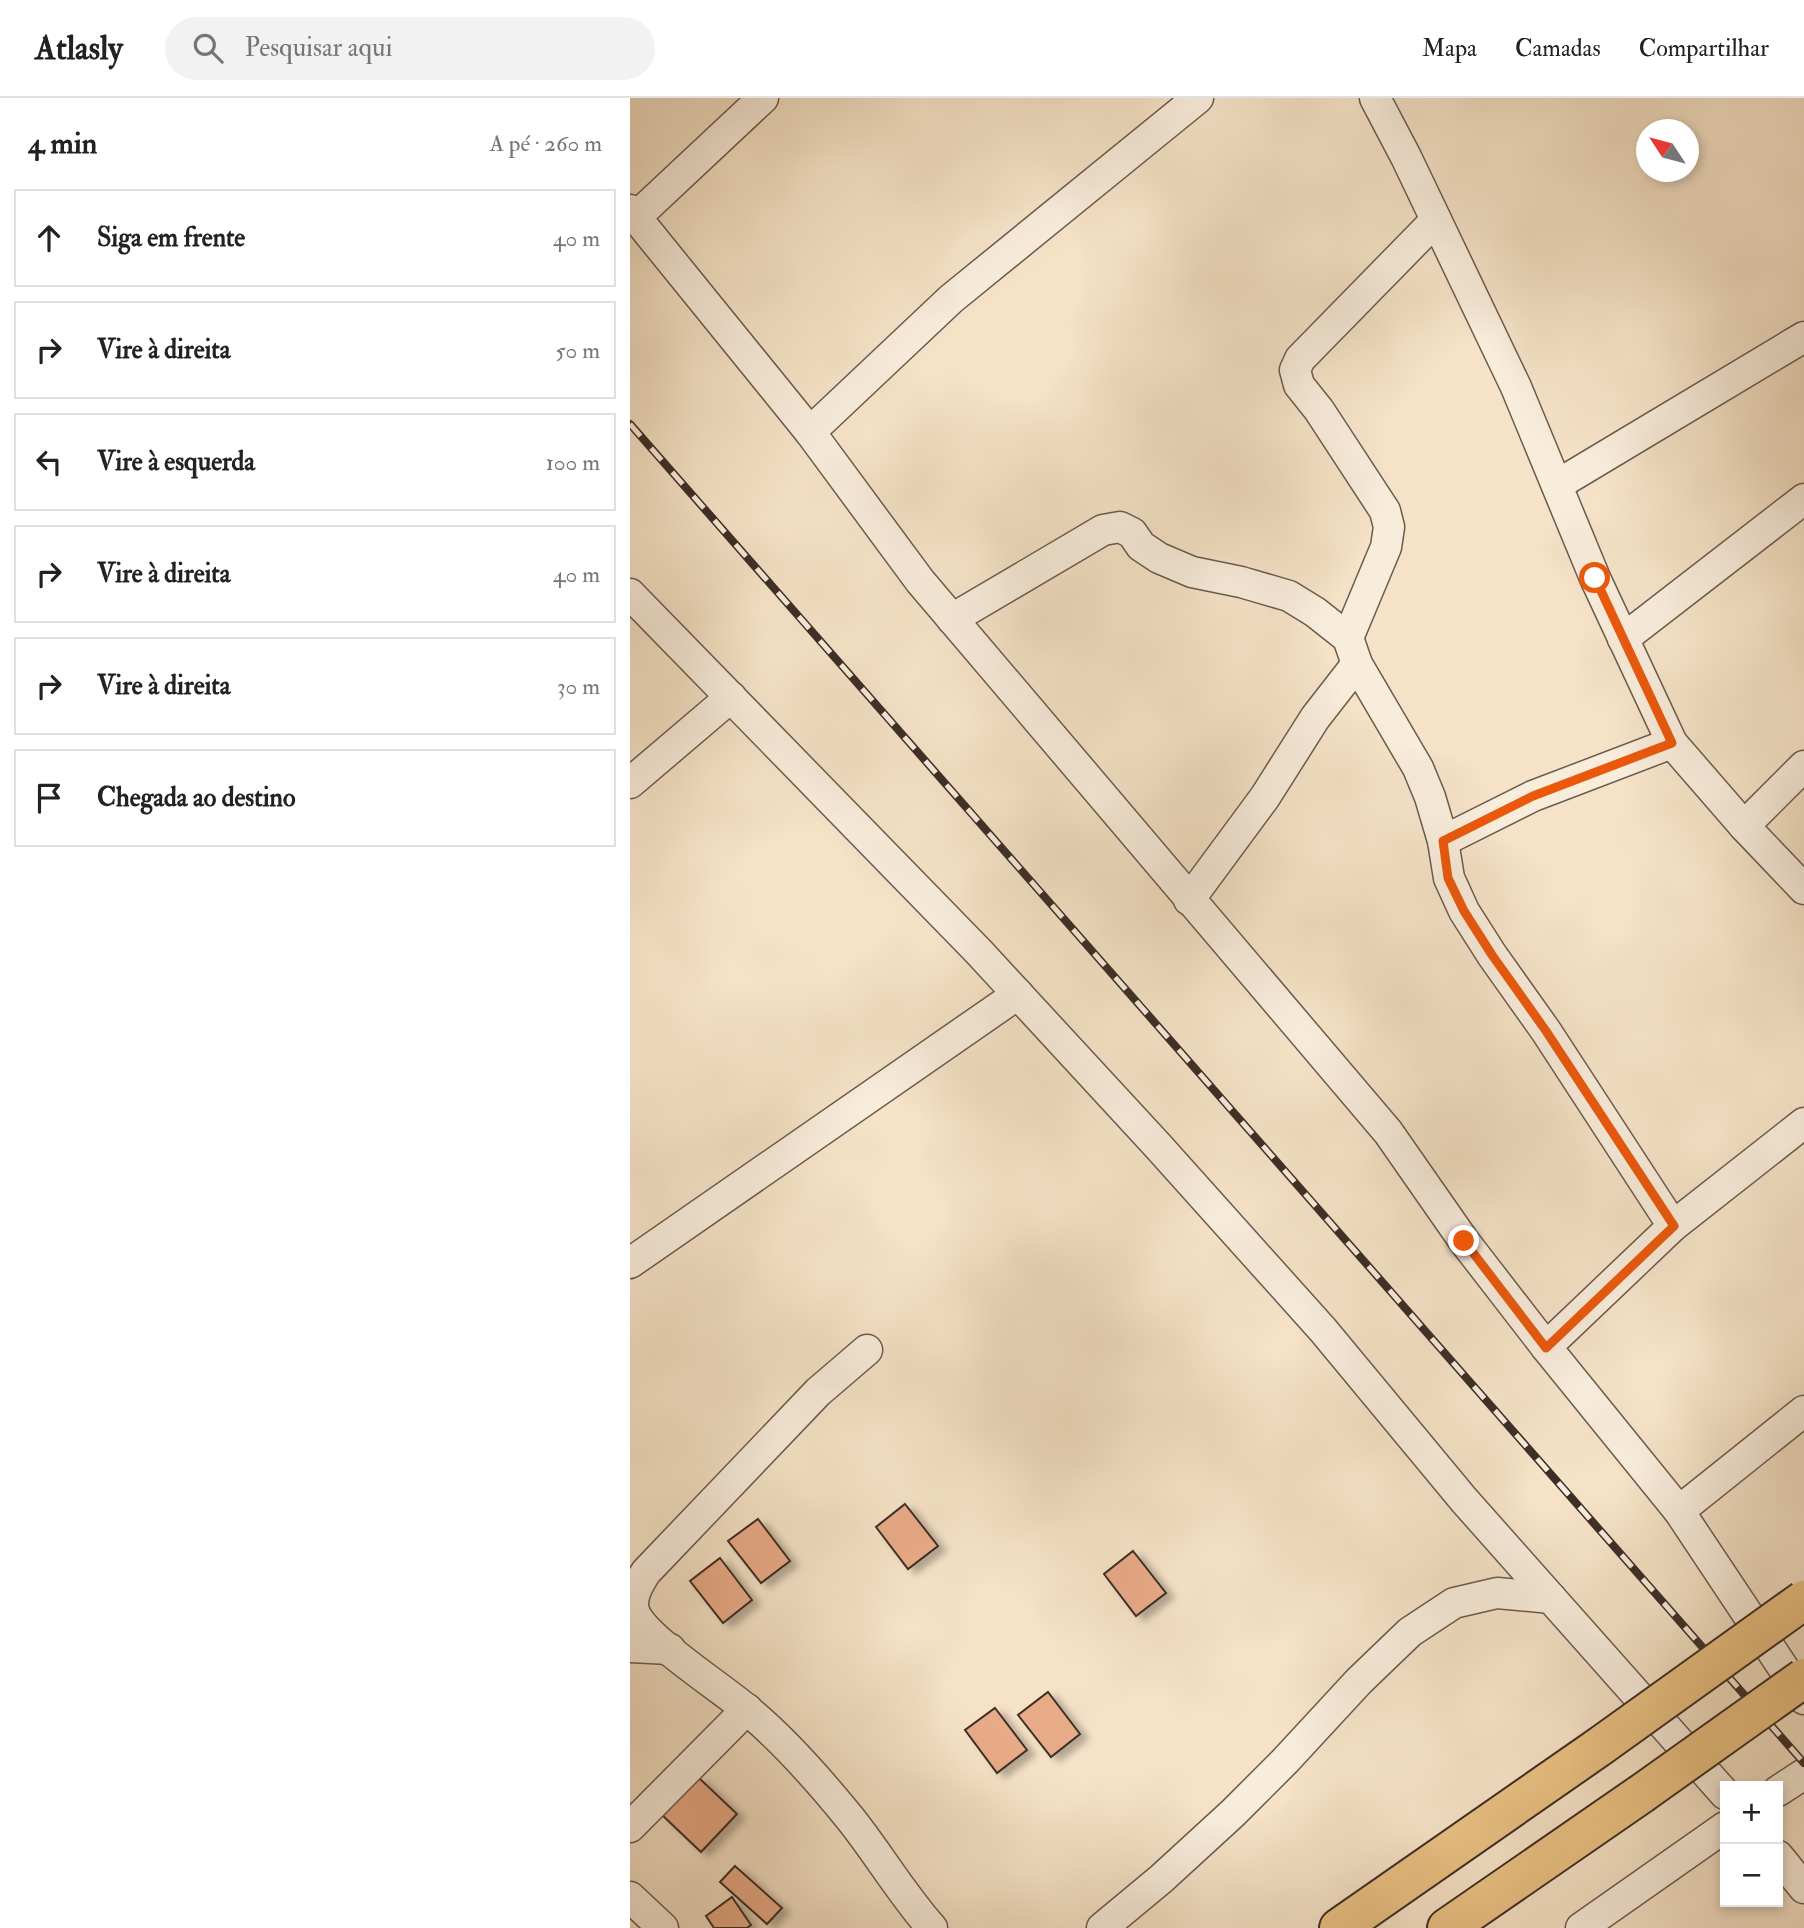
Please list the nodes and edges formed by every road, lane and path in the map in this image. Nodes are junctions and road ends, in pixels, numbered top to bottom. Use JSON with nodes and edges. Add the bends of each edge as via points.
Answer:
{"nodes":[{"id":1,"x":762,"y":98,"type":"edge"},
{"id":2,"x":1198,"y":98,"type":"edge"},
{"id":3,"x":1375,"y":98,"type":"edge"},
{"id":4,"x":633,"y":214,"type":"edge"},
{"id":5,"x":1436,"y":220,"type":"junction"},
{"id":6,"x":1804,"y":337,"type":"edge"},
{"id":7,"x":810,"y":432,"type":"junction"},
{"id":8,"x":1557,"y":485,"type":"junction"},
{"id":9,"x":1804,"y":499,"type":"edge"},
{"id":10,"x":630,"y":594,"type":"edge"},
{"id":11,"x":952,"y":619,"type":"junction"},
{"id":12,"x":1623,"y":639,"type":"junction"},
{"id":13,"x":1353,"y":651,"type":"junction"},
{"id":14,"x":731,"y":697,"type":"junction"},
{"id":15,"x":1672,"y":743,"type":"junction"},
{"id":16,"x":1804,"y":766,"type":"edge"},
{"id":17,"x":630,"y":783,"type":"edge"},
{"id":18,"x":1744,"y":826,"type":"junction"},
{"id":19,"x":1443,"y":841,"type":"junction"},
{"id":20,"x":1804,"y":889,"type":"edge"},
{"id":21,"x":1189,"y":900,"type":"junction"},
{"id":22,"x":1018,"y":994,"type":"junction"},
{"id":23,"x":1804,"y":1123,"type":"edge"},
{"id":24,"x":1674,"y":1226,"type":"junction"},
{"id":25,"x":630,"y":1263,"type":"edge"},
{"id":26,"x":1546,"y":1348,"type":"junction"},
{"id":27,"x":867,"y":1350,"type":"dead end"},
{"id":28,"x":1804,"y":1411,"type":"edge"},
{"id":29,"x":1679,"y":1511,"type":"junction"},
{"id":30,"x":1551,"y":1598,"type":"junction"},
{"id":31,"x":1804,"y":1600,"type":"edge"},
{"id":32,"x":630,"y":1647,"type":"edge"},
{"id":33,"x":670,"y":1649,"type":"junction"},
{"id":34,"x":1804,"y":1678,"type":"edge"},
{"id":35,"x":1804,"y":1699,"type":"edge"},
{"id":36,"x":747,"y":1709,"type":"junction"},
{"id":37,"x":1804,"y":1774,"type":"edge"},
{"id":38,"x":1720,"y":1788,"type":"edge"},
{"id":39,"x":1783,"y":1788,"type":"edge"},
{"id":40,"x":630,"y":1827,"type":"edge"},
{"id":41,"x":1720,"y":1831,"type":"edge"},
{"id":42,"x":1783,"y":1862,"type":"edge"},
{"id":43,"x":1804,"y":1888,"type":"edge"},
{"id":44,"x":630,"y":1897,"type":"edge"},
{"id":45,"x":663,"y":1928,"type":"edge"},
{"id":46,"x":932,"y":1928,"type":"edge"},
{"id":47,"x":1102,"y":1928,"type":"edge"},
{"id":48,"x":1339,"y":1928,"type":"edge"},
{"id":49,"x":1447,"y":1928,"type":"edge"},
{"id":50,"x":1581,"y":1928,"type":"edge"}],
"edges":[{"from":1,"to":4,"type":"street"},
{"from":2,"to":7,"type":"street","via":[[951,299]]},
{"from":3,"to":5,"type":"street"},
{"from":4,"to":7,"type":"street"},
{"from":5,"to":8,"type":"street"},
{"from":5,"to":13,"type":"street","via":[[1300,359],[1295,370],[1299,385],[1385,511],[1389,527]]},
{"from":6,"to":8,"type":"street"},
{"from":7,"to":11,"type":"street"},
{"from":8,"to":12,"type":"street"},
{"from":9,"to":12,"type":"street"},
{"from":10,"to":14,"type":"street"},
{"from":11,"to":13,"type":"street","via":[[1104,530],[1120,527],[1159,558],[1192,572],[1289,596],[1315,612]]},
{"from":11,"to":21,"type":"street"},
{"from":12,"to":15,"type":"street"},
{"from":13,"to":19,"type":"street","via":[[1418,768]]},
{"from":13,"to":21,"type":"street","via":[[1265,797]]},
{"from":14,"to":17,"type":"street"},
{"from":14,"to":22,"type":"street"},
{"from":15,"to":18,"type":"street"},
{"from":15,"to":19,"type":"street","via":[[1533,796]]},
{"from":16,"to":18,"type":"street"},
{"from":18,"to":20,"type":"street"},
{"from":19,"to":24,"type":"street","via":[[1448,878],[1464,911]]},
{"from":21,"to":26,"type":"street","via":[[1388,1132]]},
{"from":22,"to":25,"type":"street"},
{"from":22,"to":30,"type":"street","via":[[1323,1330]]},
{"from":23,"to":24,"type":"street"},
{"from":24,"to":26,"type":"street"},
{"from":26,"to":29,"type":"street"},
{"from":27,"to":33,"type":"street","via":[[818,1392],[646,1572],[635,1590],[634,1611],[648,1631]]},
{"from":28,"to":29,"type":"street"},
{"from":29,"to":35,"type":"street"},
{"from":30,"to":38,"type":"street"},
{"from":30,"to":47,"type":"street","via":[[1497,1593],[1454,1603],[1410,1632],[1233,1813]]},
{"from":31,"to":48,"type":"main road","bridge":true},
{"from":32,"to":33,"type":"street"},
{"from":33,"to":36,"type":"street"},
{"from":34,"to":49,"type":"main road","bridge":true},
{"from":36,"to":40,"type":"street"},
{"from":36,"to":46,"type":"street","via":[[849,1818]]},
{"from":37,"to":39,"type":"street"},
{"from":41,"to":50,"type":"street"},
{"from":42,"to":43,"type":"street"},
{"from":44,"to":45,"type":"street"}]}
